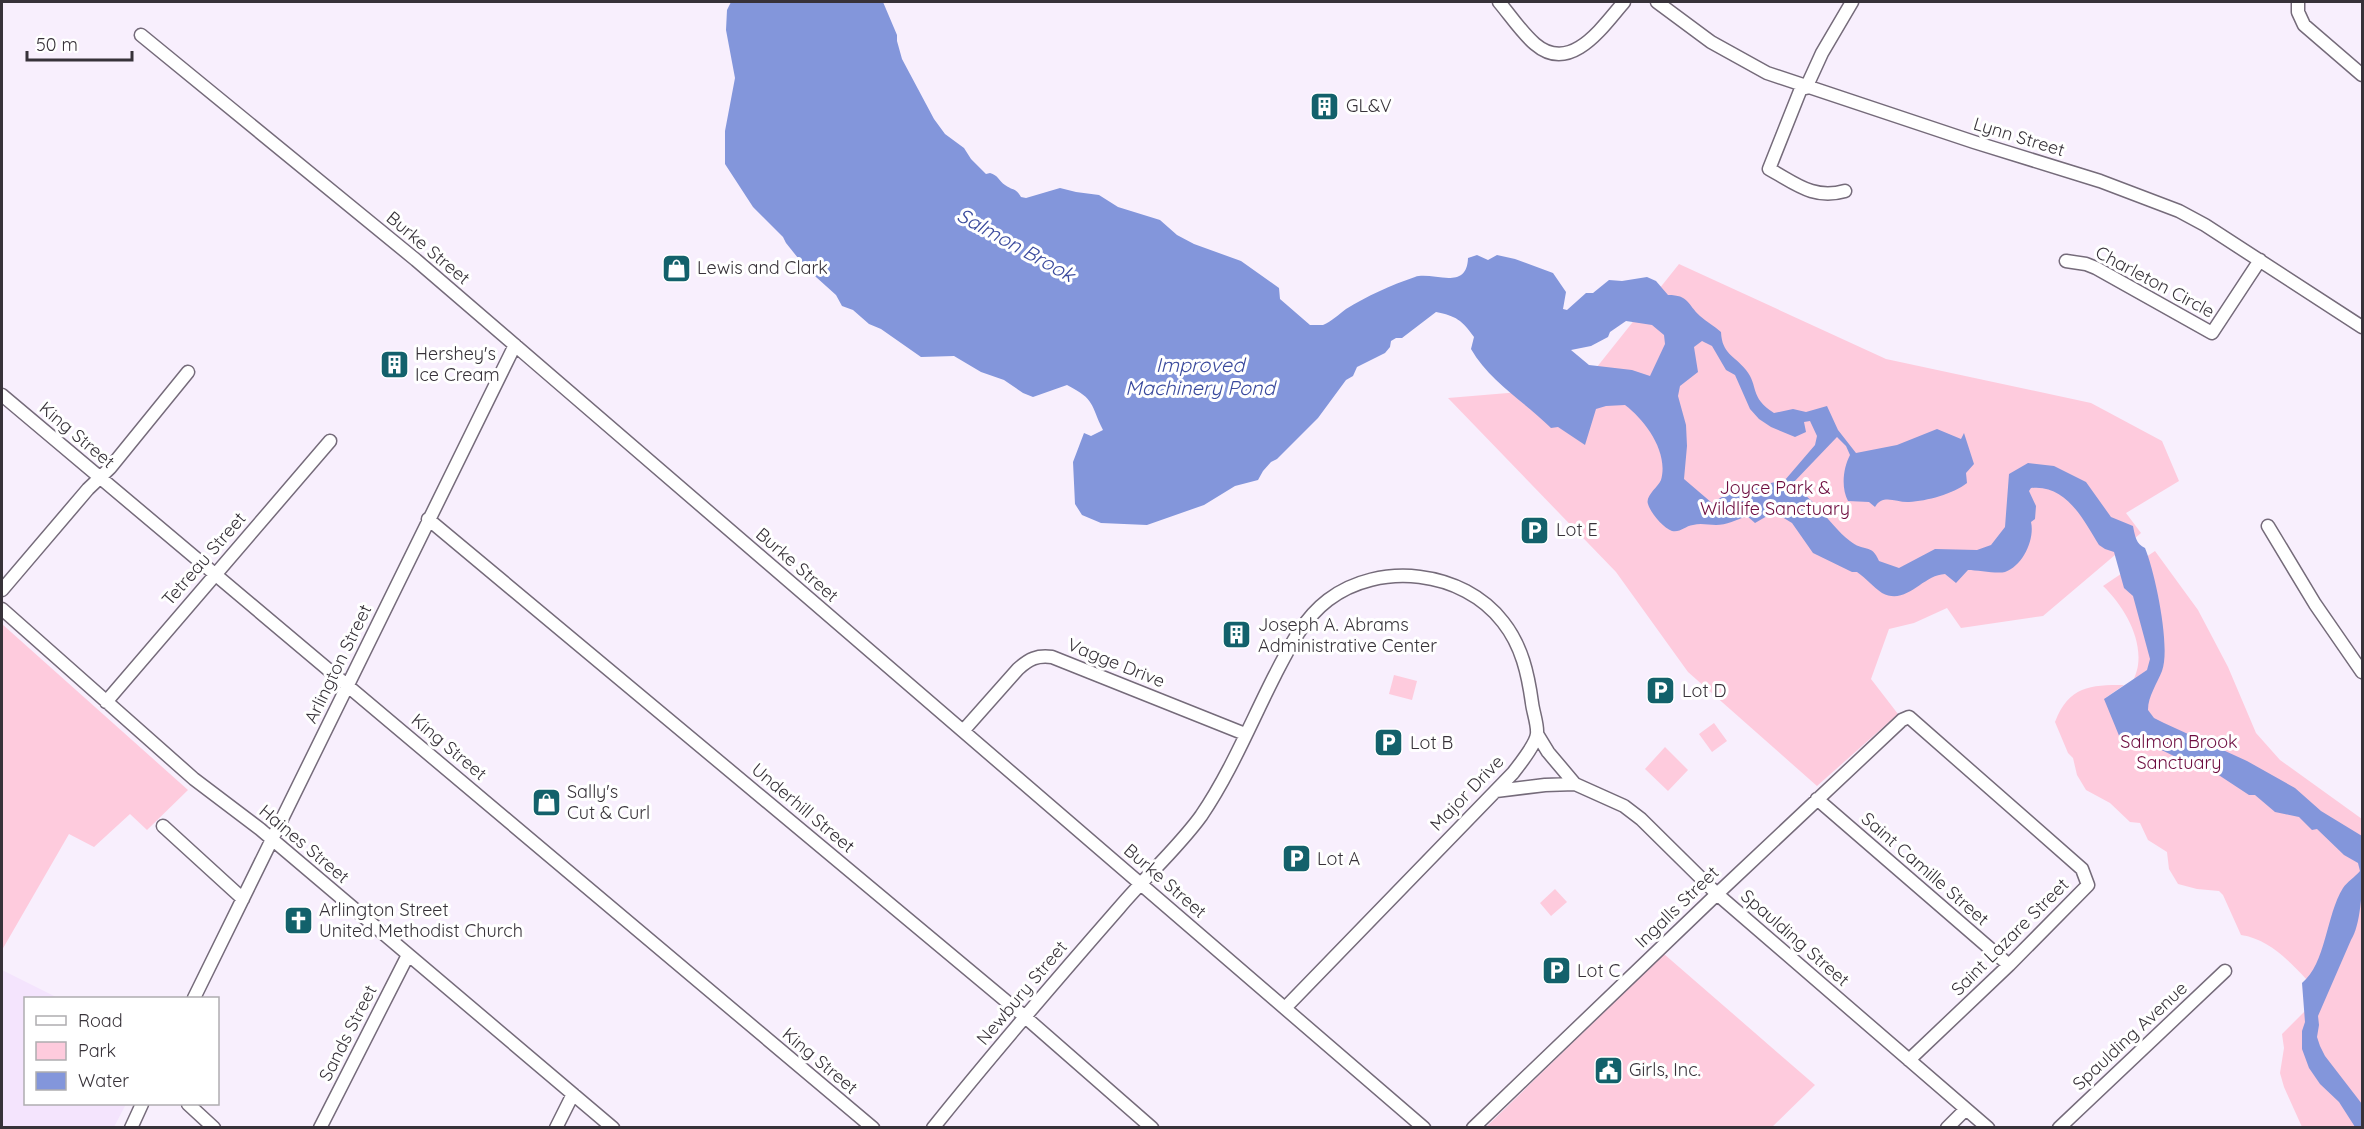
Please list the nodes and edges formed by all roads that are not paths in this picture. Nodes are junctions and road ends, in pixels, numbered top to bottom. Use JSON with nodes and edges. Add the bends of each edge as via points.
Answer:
{"nodes":[{"id":1,"x":1499,"y":2,"type":"edge"},
{"id":2,"x":1624,"y":2,"type":"edge"},
{"id":3,"x":1657,"y":2,"type":"edge"},
{"id":4,"x":1852,"y":2,"type":"edge"},
{"id":5,"x":2298,"y":4,"type":"edge"},
{"id":6,"x":141,"y":35,"type":"dead end"},
{"id":7,"x":2362,"y":75,"type":"edge"},
{"id":8,"x":1804,"y":87,"type":"junction"},
{"id":9,"x":1845,"y":191,"type":"dead end"},
{"id":10,"x":2260,"y":260,"type":"junction"},
{"id":11,"x":2066,"y":261,"type":"dead end"},
{"id":12,"x":2362,"y":327,"type":"edge"},
{"id":13,"x":514,"y":345,"type":"junction"},
{"id":14,"x":188,"y":372,"type":"dead end"},
{"id":15,"x":2,"y":395,"type":"edge"},
{"id":16,"x":330,"y":441,"type":"dead end"},
{"id":17,"x":100,"y":478,"type":"junction"},
{"id":18,"x":428,"y":519,"type":"junction"},
{"id":19,"x":2268,"y":526,"type":"dead end"},
{"id":20,"x":214,"y":573,"type":"junction"},
{"id":21,"x":2,"y":590,"type":"edge"},
{"id":22,"x":2,"y":609,"type":"edge"},
{"id":23,"x":2358,"y":655,"type":"edge"},
{"id":24,"x":2362,"y":672,"type":"edge"},
{"id":25,"x":347,"y":685,"type":"junction"},
{"id":26,"x":106,"y":702,"type":"junction"},
{"id":27,"x":1909,"y":717,"type":"joint"},
{"id":28,"x":963,"y":731,"type":"junction"},
{"id":29,"x":1245,"y":734,"type":"junction"},
{"id":30,"x":1537,"y":734,"type":"junction"},
{"id":31,"x":1575,"y":784,"type":"junction"},
{"id":32,"x":1496,"y":791,"type":"junction"},
{"id":33,"x":1817,"y":799,"type":"junction"},
{"id":34,"x":163,"y":826,"type":"dead end"},
{"id":35,"x":273,"y":840,"type":"junction"},
{"id":36,"x":1140,"y":883,"type":"junction"},
{"id":37,"x":1717,"y":894,"type":"junction"},
{"id":38,"x":243,"y":899,"type":"junction"},
{"id":39,"x":408,"y":955,"type":"junction"},
{"id":40,"x":2009,"y":965,"type":"junction"},
{"id":41,"x":2225,"y":971,"type":"dead end"},
{"id":42,"x":195,"y":997,"type":"edge"},
{"id":43,"x":1285,"y":1008,"type":"junction"},
{"id":44,"x":1024,"y":1016,"type":"junction"},
{"id":45,"x":1909,"y":1060,"type":"junction"},
{"id":46,"x":573,"y":1094,"type":"junction"},
{"id":47,"x":142,"y":1105,"type":"edge"},
{"id":48,"x":189,"y":1105,"type":"edge"},
{"id":49,"x":1966,"y":1109,"type":"junction"},
{"id":50,"x":131,"y":1128,"type":"edge"},
{"id":51,"x":214,"y":1128,"type":"edge"},
{"id":52,"x":320,"y":1128,"type":"edge"},
{"id":53,"x":556,"y":1128,"type":"edge"},
{"id":54,"x":613,"y":1128,"type":"edge"},
{"id":55,"x":873,"y":1128,"type":"edge"},
{"id":56,"x":933,"y":1128,"type":"edge"},
{"id":57,"x":1152,"y":1128,"type":"edge"},
{"id":58,"x":1424,"y":1128,"type":"edge"},
{"id":59,"x":1473,"y":1128,"type":"edge"},
{"id":60,"x":1947,"y":1128,"type":"edge"},
{"id":61,"x":1988,"y":1128,"type":"edge"},
{"id":62,"x":2060,"y":1128,"type":"edge"}],
"edges":[{"from":1,"to":2,"type":"street","via":[[1536,45],[1550,53],[1564,54],[1580,49]]},
{"from":3,"to":8,"type":"street","name":"Lynn Street","via":[[1739,59]]},
{"from":4,"to":8,"type":"street"},
{"from":5,"to":7,"type":"street","via":[[2304,25]]},
{"from":6,"to":13,"type":"street","name":"Burke Street","via":[[313,174]]},
{"from":8,"to":9,"type":"street","via":[[1768,169],[1816,194]]},
{"from":8,"to":10,"type":"street","name":"Lynn Street","via":[[2146,198],[2192,218]]},
{"from":10,"to":11,"type":"street","name":"Charleton Circle","via":[[2212,333],[2096,268]]},
{"from":10,"to":12,"type":"street","name":"Lynn Street"},
{"from":13,"to":18,"type":"street","name":"Arlington Street"},
{"from":13,"to":28,"type":"street","name":"Burke Street"},
{"from":14,"to":17,"type":"street"},
{"from":15,"to":17,"type":"street","name":"King Street"},
{"from":16,"to":20,"type":"street","name":"Tetreau Street"},
{"from":17,"to":20,"type":"street","name":"King Street"},
{"from":17,"to":21,"type":"street"},
{"from":18,"to":25,"type":"street","name":"Arlington Street"},
{"from":18,"to":44,"type":"street","name":"Underhill Street"},
{"from":19,"to":23,"type":"street","via":[[2315,604]]},
{"from":20,"to":25,"type":"street","name":"King Street"},
{"from":20,"to":26,"type":"street","name":"Tetreau Street"},
{"from":22,"to":26,"type":"street","name":"Haines Street"},
{"from":23,"to":24,"type":"street"},
{"from":25,"to":35,"type":"street","name":"Arlington Street"},
{"from":25,"to":55,"type":"street","name":"King Street"},
{"from":26,"to":35,"type":"street","name":"Haines Street","via":[[194,779]]},
{"from":27,"to":33,"type":"street","name":"Ingalls Street"},
{"from":27,"to":40,"type":"street","name":"Saint Lazare Street","via":[[2082,869],[2088,885]]},
{"from":28,"to":29,"type":"street","name":"Vagge Drive","via":[[1025,662],[1041,656],[1060,660]]},
{"from":28,"to":36,"type":"street","name":"Burke Street"},
{"from":29,"to":30,"type":"street","via":[[1287,653],[1313,614],[1352,585],[1400,575],[1425,577],[1460,589],[1502,620],[1527,671]]},
{"from":29,"to":36,"type":"street","via":[[1225,779],[1208,805]]},
{"from":30,"to":31,"type":"street","name":"Spaulding Street"},
{"from":30,"to":32,"type":"street","name":"Major Drive","via":[[1522,761]]},
{"from":31,"to":32,"type":"street","name":"Spaulding Street"},
{"from":31,"to":37,"type":"street","name":"Spaulding Street","via":[[1624,806],[1641,819]]},
{"from":32,"to":43,"type":"street","name":"Major Drive"},
{"from":33,"to":37,"type":"street","name":"Ingalls Street"},
{"from":33,"to":40,"type":"street","name":"Saint Camille Street"},
{"from":34,"to":38,"type":"street"},
{"from":35,"to":38,"type":"street","name":"Arlington Street"},
{"from":35,"to":39,"type":"street","name":"Haines Street"},
{"from":36,"to":43,"type":"street","name":"Burke Street"},
{"from":36,"to":44,"type":"street","name":"Newbury Street"},
{"from":37,"to":45,"type":"street","name":"Spaulding Street"},
{"from":37,"to":59,"type":"street","name":"Ingalls Street"},
{"from":38,"to":42,"type":"street","name":"Arlington Street"},
{"from":39,"to":46,"type":"street","name":"Haines Street"},
{"from":39,"to":52,"type":"street","name":"Sands Street"},
{"from":40,"to":45,"type":"street","name":"Saint Lazare Street"},
{"from":41,"to":62,"type":"street","name":"Spaulding Avenue"},
{"from":43,"to":58,"type":"street","name":"Burke Street"},
{"from":44,"to":56,"type":"street","name":"Newbury Street"},
{"from":44,"to":57,"type":"street","name":"Underhill Street"},
{"from":45,"to":49,"type":"street","name":"Spaulding Street"},
{"from":46,"to":53,"type":"street"},
{"from":46,"to":54,"type":"street","name":"Haines Street"},
{"from":47,"to":50,"type":"street"},
{"from":48,"to":51,"type":"street"},
{"from":49,"to":60,"type":"street"},
{"from":49,"to":61,"type":"street","name":"Spaulding Street"}]}
